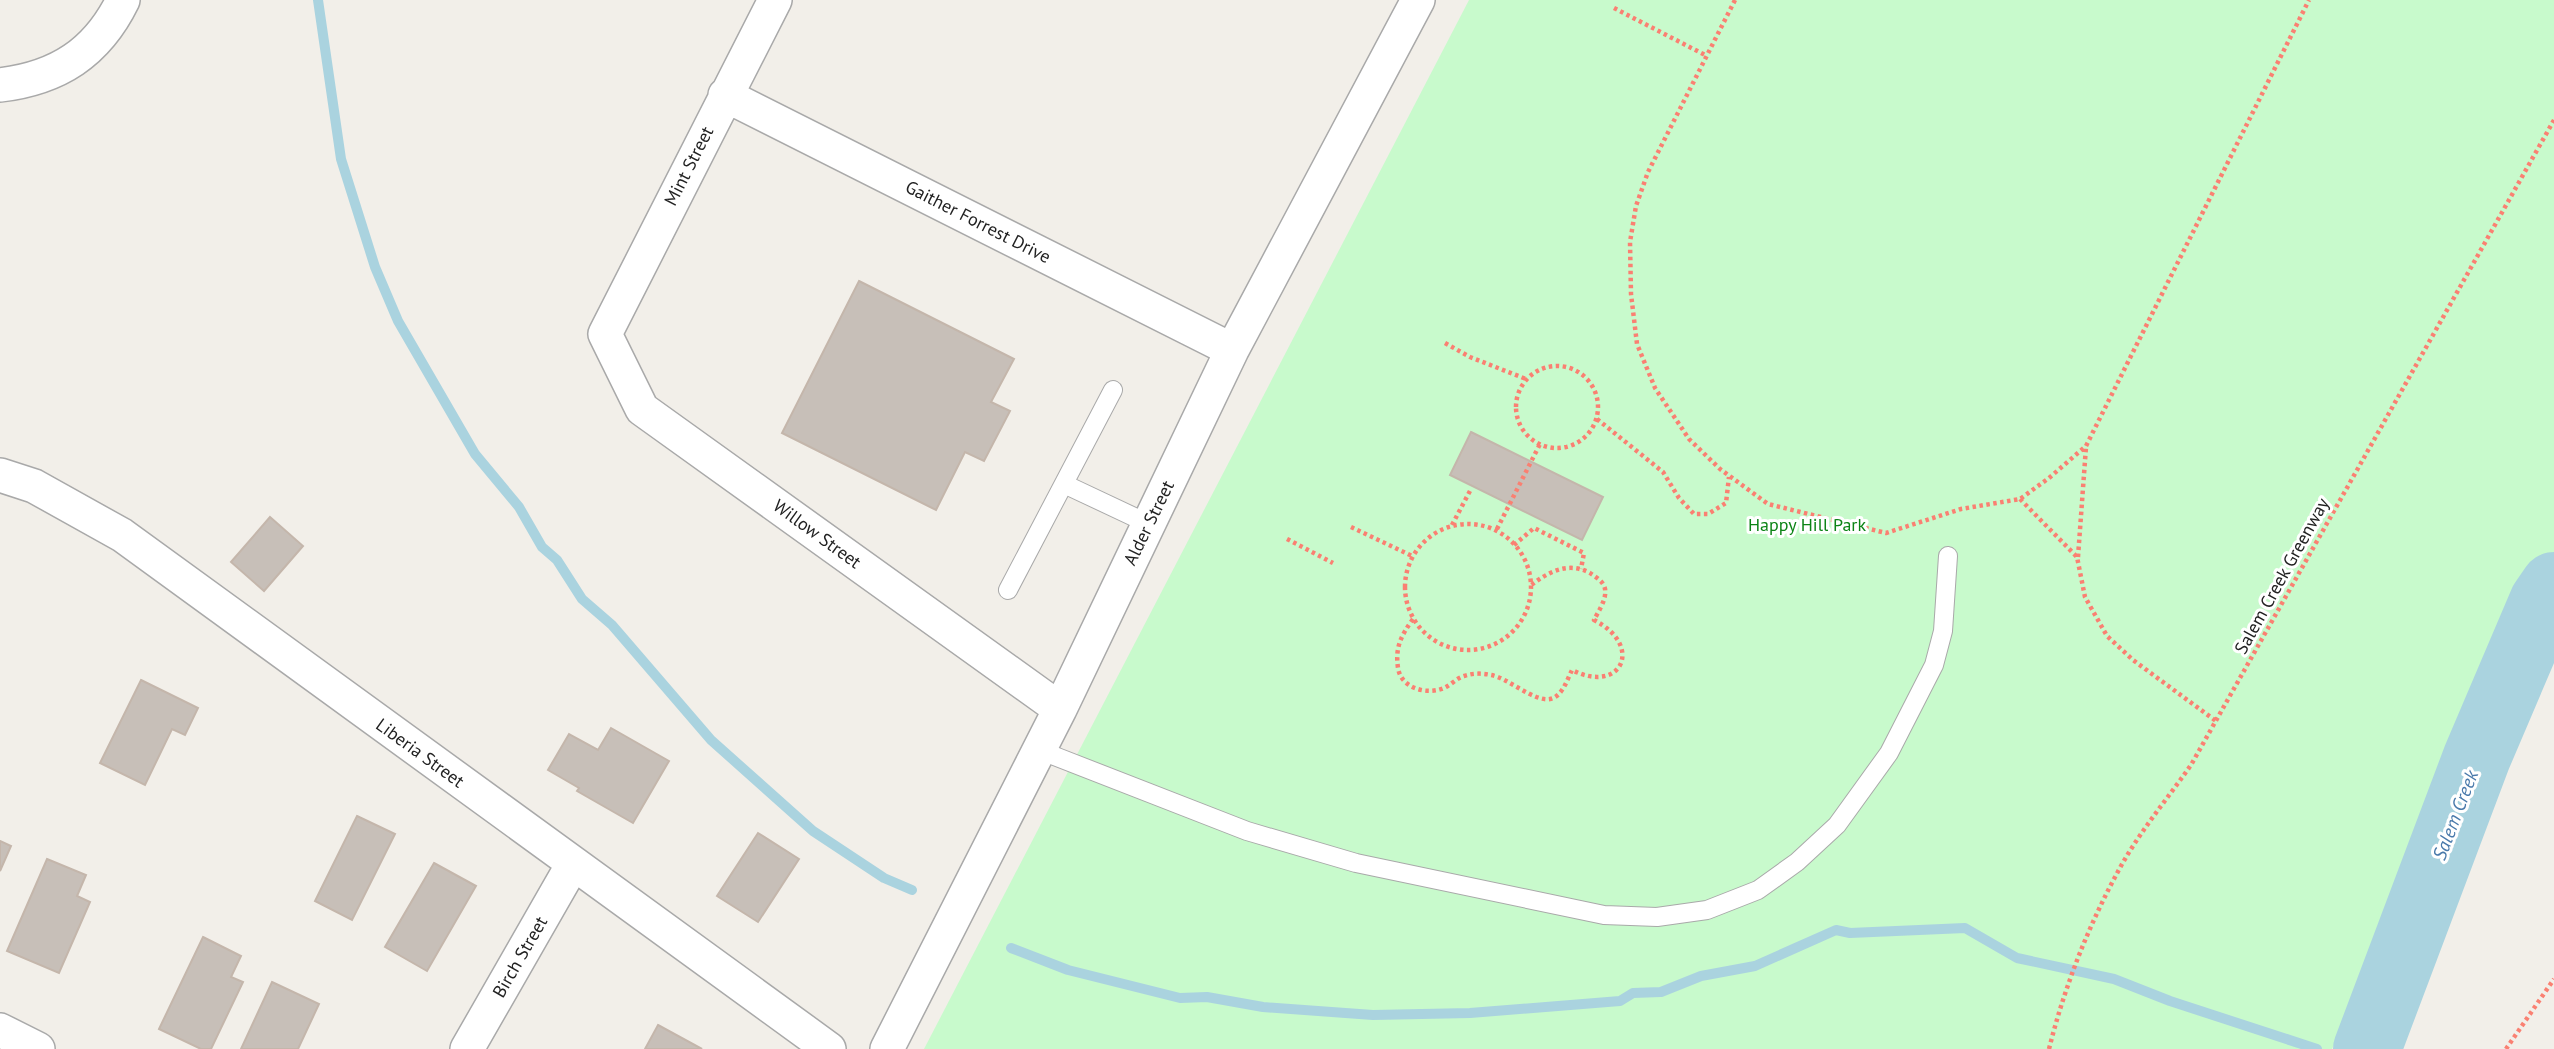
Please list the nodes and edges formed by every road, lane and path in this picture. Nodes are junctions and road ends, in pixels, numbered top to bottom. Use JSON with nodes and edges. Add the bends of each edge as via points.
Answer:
{"nodes":[{"id":1,"x":123,"y":0,"type":"edge"},
{"id":2,"x":775,"y":0,"type":"edge"},
{"id":3,"x":1418,"y":0,"type":"edge"},
{"id":4,"x":1735,"y":0,"type":"edge"},
{"id":5,"x":2309,"y":0,"type":"edge"},
{"id":6,"x":1614,"y":8,"type":"dead end"},
{"id":7,"x":1707,"y":56,"type":"junction"},
{"id":8,"x":0,"y":85,"type":"edge"},
{"id":9,"x":725,"y":95,"type":"junction"},
{"id":10,"x":2554,"y":120,"type":"edge"},
{"id":11,"x":605,"y":334,"type":"joint"},
{"id":12,"x":1445,"y":343,"type":"dead end"},
{"id":13,"x":1232,"y":350,"type":"junction"},
{"id":14,"x":1526,"y":379,"type":"junction"},
{"id":15,"x":1113,"y":390,"type":"dead end"},
{"id":16,"x":1597,"y":419,"type":"junction"},
{"id":17,"x":1540,"y":444,"type":"junction"},
{"id":18,"x":2086,"y":446,"type":"junction"},
{"id":19,"x":0,"y":475,"type":"edge"},
{"id":20,"x":1729,"y":476,"type":"junction"},
{"id":21,"x":1064,"y":484,"type":"junction"},
{"id":22,"x":1471,"y":489,"type":"dead end"},
{"id":23,"x":2020,"y":499,"type":"junction"},
{"id":24,"x":1149,"y":524,"type":"junction"},
{"id":25,"x":1452,"y":525,"type":"junction"},
{"id":26,"x":1351,"y":527,"type":"dead end"},
{"id":27,"x":1497,"y":529,"type":"junction"},
{"id":28,"x":1287,"y":539,"type":"dead end"},
{"id":29,"x":1514,"y":545,"type":"junction"},
{"id":30,"x":1412,"y":556,"type":"junction"},
{"id":31,"x":1948,"y":556,"type":"dead end"},
{"id":32,"x":2077,"y":557,"type":"junction"},
{"id":33,"x":1333,"y":563,"type":"dead end"},
{"id":34,"x":1581,"y":569,"type":"junction"},
{"id":35,"x":1530,"y":586,"type":"junction"},
{"id":36,"x":1008,"y":590,"type":"dead end"},
{"id":37,"x":1413,"y":619,"type":"junction"},
{"id":38,"x":1060,"y":709,"type":"junction"},
{"id":39,"x":2216,"y":721,"type":"junction"},
{"id":40,"x":1039,"y":750,"type":"junction"},
{"id":41,"x":573,"y":864,"type":"junction"},
{"id":42,"x":2554,"y":979,"type":"edge"},
{"id":43,"x":0,"y":1030,"type":"edge"},
{"id":44,"x":38,"y":1049,"type":"edge"},
{"id":45,"x":467,"y":1049,"type":"edge"},
{"id":46,"x":829,"y":1049,"type":"edge"},
{"id":47,"x":887,"y":1049,"type":"edge"},
{"id":48,"x":2049,"y":1049,"type":"edge"},
{"id":49,"x":2506,"y":1049,"type":"edge"}],
"edges":[{"from":1,"to":8,"type":"street","via":[[85,53],[24,82]]},
{"from":2,"to":9,"type":"street","name":"Mint Street"},
{"from":3,"to":13,"type":"street","name":"Alder Street"},
{"from":4,"to":7,"type":"path"},
{"from":5,"to":18,"type":"path"},
{"from":6,"to":7,"type":"path"},
{"from":7,"to":20,"type":"path","via":[[1648,172],[1636,206],[1630,242],[1631,294],[1637,344],[1655,388],[1689,439]]},
{"from":9,"to":11,"type":"street","name":"Mint Street"},
{"from":9,"to":13,"type":"street","name":"Gaither Forrest Drive"},
{"from":10,"to":39,"type":"path","name":"Salem Creek Greenway"},
{"from":11,"to":38,"type":"street","name":"Willow Street","via":[[642,409]]},
{"from":12,"to":14,"type":"path"},
{"from":13,"to":24,"type":"street","name":"Alder Street"},
{"from":14,"to":16,"type":"path","via":[[1551,366],[1578,371],[1596,391]]},
{"from":14,"to":17,"type":"path","via":[[1519,391],[1517,417],[1522,430]]},
{"from":15,"to":21,"type":"lane"},
{"from":16,"to":17,"type":"path","via":[[1591,431],[1570,446]]},
{"from":16,"to":20,"type":"path","via":[[1663,472],[1693,514],[1708,514],[1726,503]]},
{"from":17,"to":27,"type":"path"},
{"from":18,"to":23,"type":"path"},
{"from":18,"to":32,"type":"path"},
{"from":19,"to":41,"type":"street","name":"Liberia Street","via":[[34,486],[122,536]]},
{"from":20,"to":23,"type":"path","via":[[1768,504],[1886,533],[1961,509]]},
{"from":21,"to":24,"type":"lane"},
{"from":21,"to":36,"type":"lane"},
{"from":22,"to":25,"type":"path"},
{"from":23,"to":32,"type":"path"},
{"from":24,"to":38,"type":"street","name":"Alder Street"},
{"from":25,"to":27,"type":"path"},
{"from":25,"to":30,"type":"path","via":[[1424,540]]},
{"from":26,"to":30,"type":"path"},
{"from":27,"to":29,"type":"path"},
{"from":28,"to":33,"type":"path"},
{"from":29,"to":34,"type":"path","via":[[1534,528],[1584,553]]},
{"from":29,"to":35,"type":"path","via":[[1525,561]]},
{"from":30,"to":37,"type":"path","via":[[1405,577],[1405,599]]},
{"from":31,"to":40,"type":"lane","via":[[1943,631],[1934,665],[1889,753],[1838,825],[1797,862],[1758,890],[1707,910],[1657,917],[1604,915],[1356,863],[1247,831]]},
{"from":32,"to":39,"type":"path","via":[[2085,597],[2107,636]]},
{"from":34,"to":35,"type":"path","via":[[1553,571]]},
{"from":34,"to":37,"type":"path","via":[[1601,581],[1605,589],[1594,621],[1615,634],[1623,657],[1611,674],[1598,678],[1572,670],[1557,696],[1549,699],[1494,675],[1464,676],[1432,692],[1411,687],[1399,674],[1396,654]]},
{"from":35,"to":37,"type":"path","via":[[1523,618],[1509,635],[1490,646],[1468,650],[1446,646],[1427,635]]},
{"from":38,"to":40,"type":"street","name":"Alder Street"},
{"from":39,"to":48,"type":"path","name":"Salem Creek Greenway","via":[[2122,864],[2062,999]]},
{"from":40,"to":47,"type":"street","name":"Alder Street"},
{"from":41,"to":45,"type":"street","name":"Birch Street"},
{"from":41,"to":46,"type":"street","name":"Liberia Street"},
{"from":42,"to":49,"type":"path"},
{"from":43,"to":44,"type":"street"}]}
